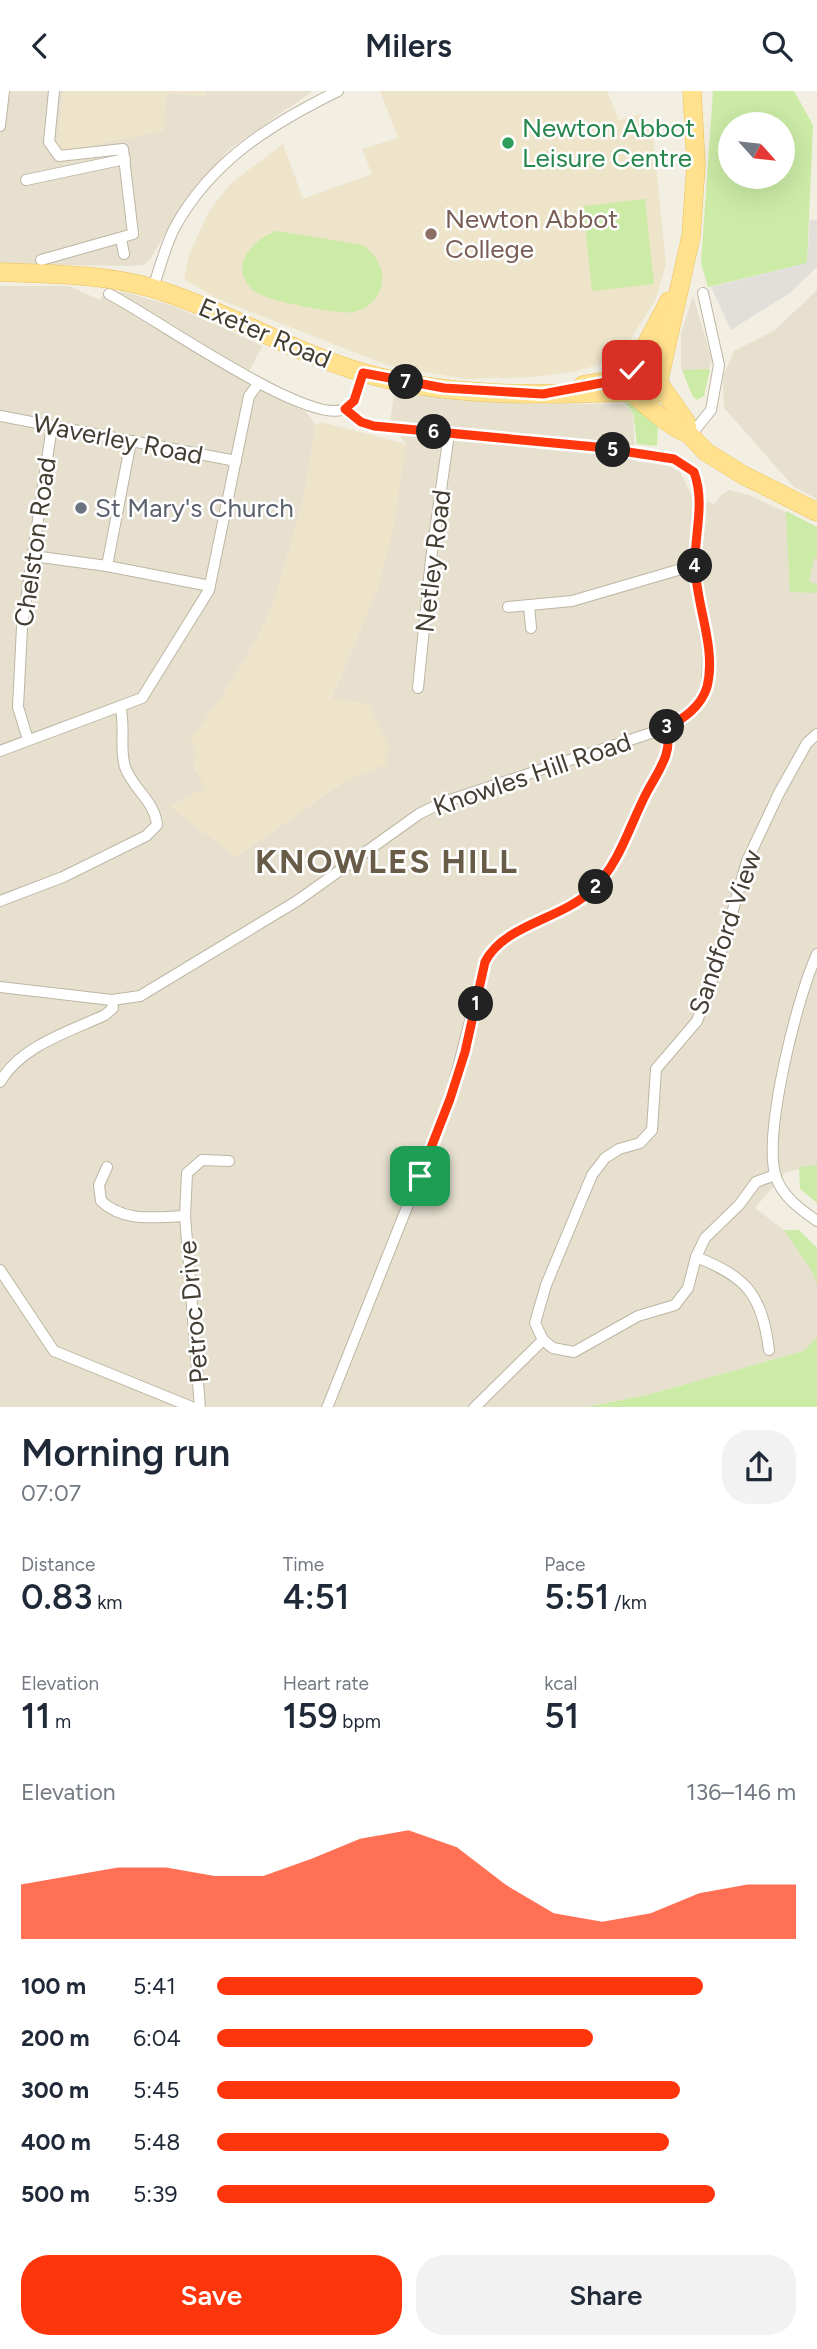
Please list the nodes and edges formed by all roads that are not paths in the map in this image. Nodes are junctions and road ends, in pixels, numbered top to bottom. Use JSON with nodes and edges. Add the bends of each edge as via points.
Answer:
{"nodes":[{"id":1,"x":4,"y":91,"type":"edge"},
{"id":2,"x":54,"y":91,"type":"edge"},
{"id":3,"x":338,"y":91,"type":"edge"},
{"id":4,"x":692,"y":91,"type":"edge"},
{"id":5,"x":0,"y":126,"type":"edge"},
{"id":6,"x":125,"y":159,"type":"junction"},
{"id":7,"x":26,"y":180,"type":"dead end"},
{"id":8,"x":121,"y":239,"type":"junction"},
{"id":9,"x":124,"y":254,"type":"dead end"},
{"id":10,"x":41,"y":260,"type":"dead end"},
{"id":11,"x":0,"y":272,"type":"edge"},
{"id":12,"x":679,"y":287,"type":"junction"},
{"id":13,"x":153,"y":288,"type":"junction"},
{"id":14,"x":704,"y":293,"type":"dead end"},
{"id":15,"x":109,"y":294,"type":"dead end"},
{"id":16,"x":641,"y":365,"type":"junction"},
{"id":17,"x":363,"y":373,"type":"junction"},
{"id":18,"x":660,"y":380,"type":"junction"},
{"id":19,"x":258,"y":384,"type":"junction"},
{"id":20,"x":634,"y":389,"type":"junction"},
{"id":21,"x":345,"y":409,"type":"junction"},
{"id":22,"x":0,"y":416,"type":"edge"},
{"id":23,"x":52,"y":426,"type":"junction"},
{"id":24,"x":449,"y":434,"type":"junction"},
{"id":25,"x":689,"y":435,"type":"junction"},
{"id":26,"x":131,"y":441,"type":"junction"},
{"id":27,"x":236,"y":461,"type":"junction"},
{"id":28,"x":817,"y":512,"type":"edge"},
{"id":29,"x":33,"y":556,"type":"junction"},
{"id":30,"x":695,"y":565,"type":"junction"},
{"id":31,"x":107,"y":566,"type":"junction"},
{"id":32,"x":210,"y":586,"type":"junction"},
{"id":33,"x":528,"y":605,"type":"junction"},
{"id":34,"x":508,"y":607,"type":"dead end"},
{"id":35,"x":531,"y":628,"type":"dead end"},
{"id":36,"x":418,"y":688,"type":"dead end"},
{"id":37,"x":120,"y":706,"type":"junction"},
{"id":38,"x":666,"y":728,"type":"junction"},
{"id":39,"x":817,"y":733,"type":"edge"},
{"id":40,"x":28,"y":740,"type":"junction"},
{"id":41,"x":0,"y":751,"type":"edge"},
{"id":42,"x":0,"y":901,"type":"edge"},
{"id":43,"x":817,"y":954,"type":"edge"},
{"id":44,"x":0,"y":986,"type":"edge"},
{"id":45,"x":112,"y":1000,"type":"junction"},
{"id":46,"x":0,"y":1082,"type":"edge"},
{"id":47,"x":229,"y":1161,"type":"dead end"},
{"id":48,"x":107,"y":1167,"type":"dead end"},
{"id":49,"x":775,"y":1175,"type":"junction"},
{"id":50,"x":185,"y":1216,"type":"junction"},
{"id":51,"x":817,"y":1221,"type":"edge"},
{"id":52,"x":696,"y":1257,"type":"junction"},
{"id":53,"x":0,"y":1270,"type":"edge"},
{"id":54,"x":543,"y":1340,"type":"junction"},
{"id":55,"x":769,"y":1350,"type":"dead end"},
{"id":56,"x":192,"y":1407,"type":"edge"},
{"id":57,"x":200,"y":1407,"type":"edge"},
{"id":58,"x":327,"y":1407,"type":"edge"},
{"id":59,"x":475,"y":1407,"type":"edge"}],
"edges":[{"from":1,"to":5,"type":"street"},
{"from":2,"to":6,"type":"street","via":[[53,150],[68,157],[122,149]]},
{"from":3,"to":13,"type":"street","via":[[284,118],[231,157],[176,226]]},
{"from":4,"to":12,"type":"main road","via":[[694,207]]},
{"from":6,"to":7,"type":"street"},
{"from":6,"to":8,"type":"street","via":[[132,234]]},
{"from":8,"to":9,"type":"street"},
{"from":8,"to":10,"type":"street"},
{"from":11,"to":13,"type":"main road","name":"Exeter Road","via":[[103,277]]},
{"from":12,"to":16,"type":"main road","via":[[646,345]]},
{"from":12,"to":18,"type":"main road"},
{"from":13,"to":17,"type":"main road","name":"Exeter Road"},
{"from":14,"to":25,"type":"street","via":[[719,365],[711,410]]},
{"from":15,"to":19,"type":"street"},
{"from":16,"to":18,"type":"main road","via":[[650,365]]},
{"from":16,"to":20,"type":"main road","via":[[632,370]]},
{"from":17,"to":20,"type":"main road","name":"Exeter Road","via":[[444,388],[543,394]]},
{"from":17,"to":21,"type":"street","via":[[354,401]]},
{"from":18,"to":20,"type":"main road","via":[[651,396]]},
{"from":18,"to":25,"type":"main road"},
{"from":19,"to":21,"type":"street","via":[[323,411]]},
{"from":19,"to":27,"type":"street","via":[[249,396]]},
{"from":20,"to":25,"type":"main road","via":[[669,425]]},
{"from":21,"to":24,"type":"street","name":"Knowles Hill Road","via":[[374,426]]},
{"from":22,"to":23,"type":"street","name":"Waverley Road"},
{"from":23,"to":26,"type":"street","name":"Waverley Road"},
{"from":23,"to":29,"type":"street","name":"Chelston Road"},
{"from":24,"to":30,"type":"street","name":"Knowles Hill Road","via":[[674,459],[694,472],[699,505]]},
{"from":24,"to":36,"type":"street","name":"Netley Road"},
{"from":25,"to":28,"type":"main road","via":[[706,452],[743,475]]},
{"from":26,"to":27,"type":"street","name":"Waverley Road"},
{"from":26,"to":31,"type":"street"},
{"from":27,"to":32,"type":"street"},
{"from":29,"to":31,"type":"street"},
{"from":29,"to":40,"type":"street","name":"Chelston Road","via":[[18,707]]},
{"from":30,"to":33,"type":"street","via":[[572,601]]},
{"from":30,"to":38,"type":"street","name":"Knowles Hill Road","via":[[708,654],[707,688],[694,710]]},
{"from":31,"to":32,"type":"street"},
{"from":32,"to":37,"type":"street","via":[[142,698]]},
{"from":33,"to":34,"type":"street"},
{"from":33,"to":35,"type":"street"},
{"from":37,"to":40,"type":"street"},
{"from":37,"to":42,"type":"street","via":[[125,722],[125,770],[154,812],[157,825],[146,836],[63,877]]},
{"from":38,"to":45,"type":"street","name":"Knowles Hill Road","via":[[441,803],[228,945],[140,996]]},
{"from":38,"to":58,"type":"street","via":[[668,751],[609,872],[568,910],[504,938],[485,962],[450,1099]]},
{"from":39,"to":54,"type":"street","name":"Sandford View","via":[[779,793],[747,861],[697,1021],[656,1069],[652,1131],[640,1143],[605,1158],[592,1175],[545,1285],[535,1323]]},
{"from":40,"to":41,"type":"street"},
{"from":43,"to":49,"type":"street","via":[[794,1022],[772,1151]]},
{"from":44,"to":45,"type":"street","name":"Knowles Hill Road"},
{"from":45,"to":46,"type":"street","via":[[113,1008],[105,1015],[28,1052],[10,1066]]},
{"from":47,"to":50,"type":"street","name":"Petroc Drive","via":[[202,1160],[187,1173]]},
{"from":48,"to":50,"type":"street","name":"Petroc Drive","via":[[99,1185],[101,1201],[110,1209],[135,1218]]},
{"from":49,"to":51,"type":"street","via":[[782,1191]]},
{"from":49,"to":52,"type":"street","via":[[756,1182],[705,1238]]},
{"from":50,"to":57,"type":"street","name":"Petroc Drive"},
{"from":52,"to":54,"type":"street","via":[[688,1288],[675,1305],[638,1316],[573,1352],[553,1348]]},
{"from":52,"to":55,"type":"street","via":[[751,1290],[766,1325]]},
{"from":53,"to":56,"type":"street","via":[[54,1351]]},
{"from":54,"to":59,"type":"street"}]}
